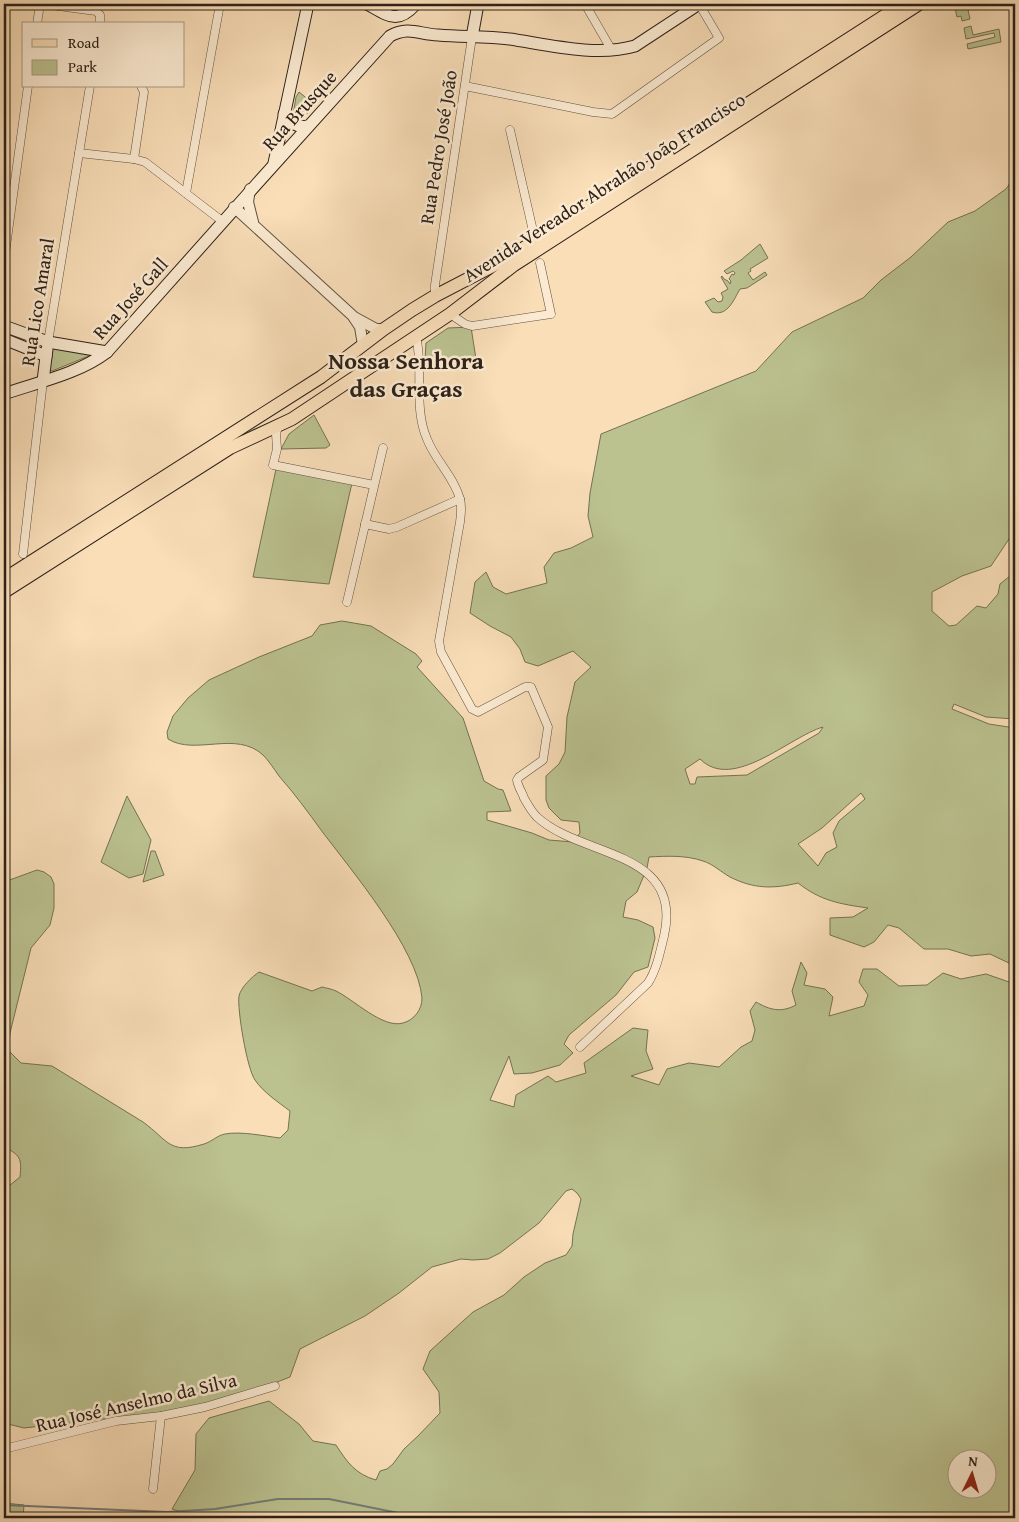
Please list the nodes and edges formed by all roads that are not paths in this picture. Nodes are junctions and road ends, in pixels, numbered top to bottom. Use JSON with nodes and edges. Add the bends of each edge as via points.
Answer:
{"nodes":[{"id":1,"x":4,"y":4,"type":"edge"},
{"id":2,"x":41,"y":4,"type":"edge"},
{"id":3,"x":220,"y":4,"type":"edge"},
{"id":4,"x":308,"y":4,"type":"edge"},
{"id":5,"x":367,"y":4,"type":"edge"},
{"id":6,"x":478,"y":4,"type":"edge"},
{"id":7,"x":587,"y":4,"type":"edge"},
{"id":8,"x":699,"y":4,"type":"edge"},
{"id":9,"x":892,"y":4,"type":"edge"},
{"id":10,"x":903,"y":4,"type":"edge"},
{"id":11,"x":919,"y":4,"type":"edge"},
{"id":12,"x":4,"y":8,"type":"edge"},
{"id":13,"x":384,"y":8,"type":"edge"},
{"id":14,"x":412,"y":8,"type":"edge"},
{"id":15,"x":884,"y":16,"type":"junction"},
{"id":16,"x":37,"y":22,"type":"edge"},
{"id":17,"x":100,"y":22,"type":"edge"},
{"id":18,"x":472,"y":37,"type":"junction"},
{"id":19,"x":611,"y":49,"type":"junction"},
{"id":20,"x":465,"y":86,"type":"junction"},
{"id":21,"x":28,"y":88,"type":"edge"},
{"id":22,"x":90,"y":88,"type":"edge"},
{"id":23,"x":143,"y":88,"type":"edge"},
{"id":24,"x":284,"y":114,"type":"junction"},
{"id":25,"x":308,"y":126,"type":"junction"},
{"id":26,"x":510,"y":130,"type":"dead end"},
{"id":27,"x":280,"y":136,"type":"junction"},
{"id":28,"x":296,"y":142,"type":"junction"},
{"id":29,"x":79,"y":153,"type":"junction"},
{"id":30,"x":134,"y":159,"type":"junction"},
{"id":31,"x":273,"y":165,"type":"junction"},
{"id":32,"x":250,"y":189,"type":"junction"},
{"id":33,"x":186,"y":193,"type":"junction"},
{"id":34,"x":234,"y":207,"type":"junction"},
{"id":35,"x":222,"y":221,"type":"junction"},
{"id":36,"x":253,"y":222,"type":"junction"},
{"id":37,"x":533,"y":231,"type":"dead end"},
{"id":38,"x":4,"y":261,"type":"edge"},
{"id":39,"x":540,"y":263,"type":"dead end"},
{"id":40,"x":435,"y":296,"type":"junction"},
{"id":41,"x":450,"y":314,"type":"junction"},
{"id":42,"x":354,"y":317,"type":"junction"},
{"id":43,"x":4,"y":326,"type":"edge"},
{"id":44,"x":384,"y":329,"type":"junction"},
{"id":45,"x":416,"y":336,"type":"junction"},
{"id":46,"x":4,"y":339,"type":"edge"},
{"id":47,"x":48,"y":342,"type":"junction"},
{"id":48,"x":363,"y":345,"type":"junction"},
{"id":49,"x":107,"y":352,"type":"junction"},
{"id":50,"x":46,"y":356,"type":"junction"},
{"id":51,"x":43,"y":381,"type":"junction"},
{"id":52,"x":4,"y":394,"type":"edge"},
{"id":53,"x":281,"y":402,"type":"junction"},
{"id":54,"x":278,"y":426,"type":"junction"},
{"id":55,"x":383,"y":448,"type":"dead end"},
{"id":56,"x":374,"y":485,"type":"junction"},
{"id":57,"x":460,"y":499,"type":"junction"},
{"id":58,"x":365,"y":524,"type":"junction"},
{"id":59,"x":22,"y":554,"type":"dead end"},
{"id":60,"x":4,"y":579,"type":"edge"},
{"id":61,"x":4,"y":592,"type":"edge"},
{"id":62,"x":347,"y":602,"type":"dead end"},
{"id":63,"x":580,"y":1047,"type":"dead end"},
{"id":64,"x":275,"y":1386,"type":"dead end"},
{"id":65,"x":161,"y":1416,"type":"junction"},
{"id":66,"x":4,"y":1449,"type":"edge"},
{"id":67,"x":153,"y":1489,"type":"dead end"}],
"edges":[{"from":1,"to":12,"type":"street"},
{"from":2,"to":16,"type":"street"},
{"from":2,"to":17,"type":"street","via":[[96,11]]},
{"from":3,"to":33,"type":"street"},
{"from":4,"to":24,"type":"main road"},
{"from":5,"to":13,"type":"main road"},
{"from":6,"to":18,"type":"main road","name":"Rua Pedro José João"},
{"from":7,"to":19,"type":"street"},
{"from":8,"to":19,"type":"main road","via":[[635,46]]},
{"from":8,"to":20,"type":"street","via":[[719,38],[612,114]]},
{"from":9,"to":15,"type":"street"},
{"from":10,"to":15,"type":"main road","name":"Avenida Vereador Abrahão João Francisco"},
{"from":11,"to":41,"type":"main road","name":"Avenida Vereador Abrahão João Francisco","via":[[514,265]]},
{"from":13,"to":14,"type":"main road","via":[[394,17],[402,16]]},
{"from":15,"to":40,"type":"main road","name":"Avenida Vereador Abrahão João Francisco","via":[[519,251]]},
{"from":18,"to":19,"type":"main road","via":[[578,49]]},
{"from":18,"to":20,"type":"street","name":"Rua Pedro José João"},
{"from":18,"to":25,"type":"main road","name":"Rua Brusque","via":[[410,30],[390,36]]},
{"from":20,"to":40,"type":"street","name":"Rua Pedro José João","via":[[434,285]]},
{"from":21,"to":38,"type":"street"},
{"from":22,"to":29,"type":"street","name":"Rua Lico Amaral"},
{"from":23,"to":30,"type":"street"},
{"from":24,"to":25,"type":"main road","via":[[296,125]]},
{"from":24,"to":27,"type":"main road"},
{"from":25,"to":28,"type":"main road","name":"Rua Brusque"},
{"from":26,"to":37,"type":"street"},
{"from":27,"to":28,"type":"main road","via":[[287,131],[292,132]]},
{"from":27,"to":31,"type":"main road"},
{"from":28,"to":31,"type":"main road","name":"Rua Brusque"},
{"from":29,"to":30,"type":"street"},
{"from":29,"to":47,"type":"street","name":"Rua Lico Amaral"},
{"from":30,"to":33,"type":"street","via":[[145,162]]},
{"from":31,"to":32,"type":"main road","name":"Rua Brusque"},
{"from":32,"to":34,"type":"main road","name":"Rua Brusque"},
{"from":32,"to":36,"type":"street","via":[[248,202]]},
{"from":33,"to":35,"type":"street"},
{"from":34,"to":35,"type":"main road","name":"Rua José Gall"},
{"from":34,"to":36,"type":"street"},
{"from":35,"to":49,"type":"main road","name":"Rua José Gall"},
{"from":36,"to":42,"type":"street"},
{"from":39,"to":41,"type":"street","via":[[551,314],[472,326]]},
{"from":40,"to":41,"type":"main road","via":[[449,301]]},
{"from":40,"to":44,"type":"main road","name":"Avenida Vereador Abrahão João Francisco"},
{"from":41,"to":45,"type":"main road","name":"Avenida Vereador Abrahão João Francisco"},
{"from":42,"to":44,"type":"street","via":[[376,329]]},
{"from":42,"to":48,"type":"street","via":[[360,327]]},
{"from":43,"to":47,"type":"main road"},
{"from":44,"to":48,"type":"main road","name":"Avenida Vereador Abrahão João Francisco"},
{"from":45,"to":54,"type":"main road","name":"Avenida Vereador Abrahão João Francisco"},
{"from":45,"to":57,"type":"street","via":[[426,438]]},
{"from":46,"to":50,"type":"main road"},
{"from":47,"to":49,"type":"main road"},
{"from":47,"to":50,"type":"main road","name":"Rua Lico Amaral"},
{"from":48,"to":53,"type":"main road","name":"Avenida Vereador Abrahão João Francisco"},
{"from":49,"to":51,"type":"main road","name":"Rua José Gall","via":[[90,363]]},
{"from":50,"to":51,"type":"main road","name":"Rua Lico Amaral"},
{"from":51,"to":52,"type":"main road","name":"Rua José Gall"},
{"from":51,"to":59,"type":"street","name":"Rua Lico Amaral"},
{"from":53,"to":54,"type":"main road"},
{"from":53,"to":60,"type":"main road","name":"Avenida Vereador Abrahão João Francisco"},
{"from":54,"to":56,"type":"street","via":[[277,449],[272,465]]},
{"from":54,"to":61,"type":"main road","name":"Avenida Vereador Abrahão João Francisco","via":[[221,453]]},
{"from":55,"to":56,"type":"street"},
{"from":56,"to":58,"type":"street"},
{"from":57,"to":58,"type":"street","via":[[397,527],[389,529]]},
{"from":57,"to":63,"type":"street","via":[[460,522],[439,641],[441,652],[475,711],[531,687],[548,727],[542,760],[517,780],[531,810],[547,825],[646,871],[660,889],[667,910],[654,974]]},
{"from":58,"to":62,"type":"street"},
{"from":64,"to":65,"type":"street","name":"Rua José Anselmo da Silva"},
{"from":65,"to":66,"type":"street","name":"Rua José Anselmo da Silva","via":[[116,1421]]},
{"from":65,"to":67,"type":"street"}]}
